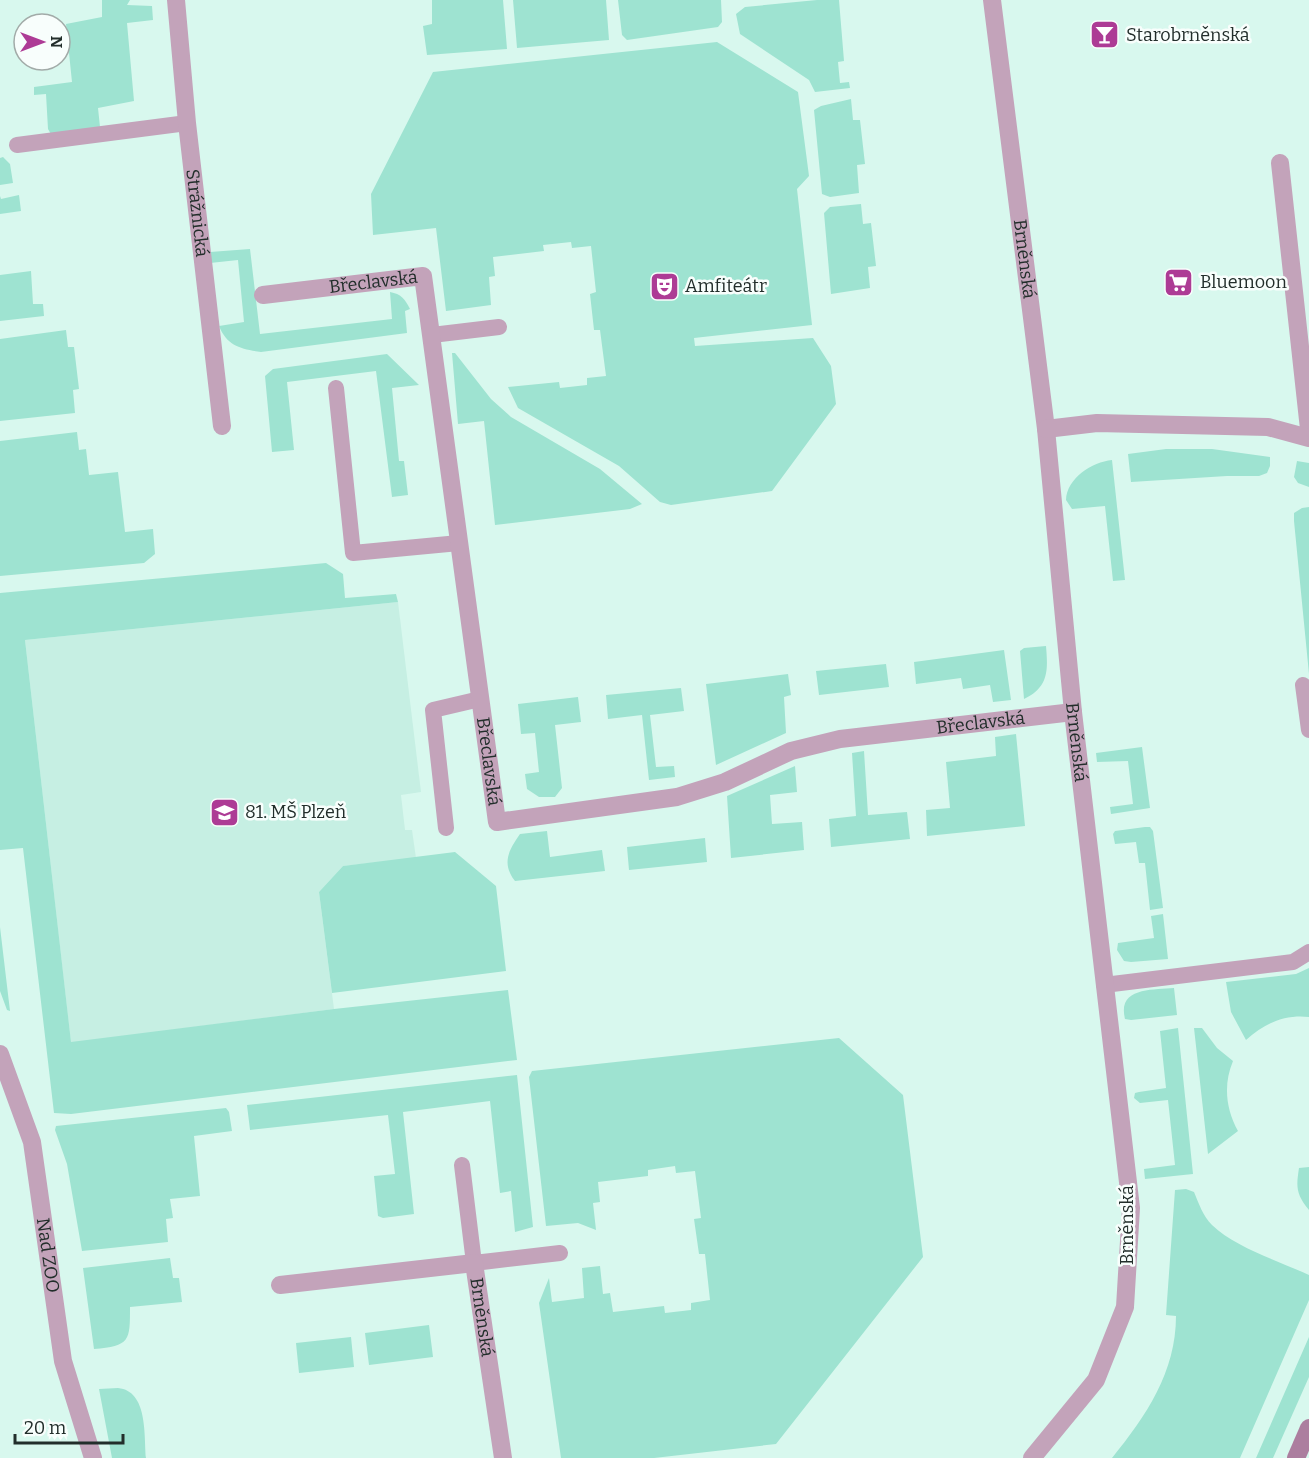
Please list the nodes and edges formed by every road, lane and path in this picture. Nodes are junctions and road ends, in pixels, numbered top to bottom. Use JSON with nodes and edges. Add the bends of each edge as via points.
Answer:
{"nodes":[{"id":1,"x":176,"y":0,"type":"edge"},
{"id":2,"x":992,"y":0,"type":"edge"},
{"id":3,"x":187,"y":123,"type":"junction"},
{"id":4,"x":17,"y":146,"type":"dead end"},
{"id":5,"x":1280,"y":163,"type":"dead end"},
{"id":6,"x":263,"y":295,"type":"dead end"},
{"id":7,"x":499,"y":327,"type":"dead end"},
{"id":8,"x":432,"y":335,"type":"junction"},
{"id":9,"x":336,"y":388,"type":"dead end"},
{"id":10,"x":222,"y":426,"type":"dead end"},
{"id":11,"x":1046,"y":429,"type":"junction"},
{"id":12,"x":1309,"y":429,"type":"edge"},
{"id":13,"x":1309,"y":438,"type":"edge"},
{"id":14,"x":459,"y":543,"type":"junction"},
{"id":15,"x":1303,"y":685,"type":"dead end"},
{"id":16,"x":480,"y":699,"type":"junction"},
{"id":17,"x":1073,"y":712,"type":"junction"},
{"id":18,"x":1309,"y":730,"type":"edge"},
{"id":19,"x":446,"y":828,"type":"dead end"},
{"id":20,"x":1309,"y":951,"type":"edge"},
{"id":21,"x":1104,"y":985,"type":"junction"},
{"id":22,"x":0,"y":1054,"type":"edge"},
{"id":23,"x":462,"y":1165,"type":"dead end"},
{"id":24,"x":560,"y":1253,"type":"dead end"},
{"id":25,"x":474,"y":1263,"type":"junction"},
{"id":26,"x":280,"y":1285,"type":"dead end"},
{"id":27,"x":1309,"y":1428,"type":"edge"},
{"id":28,"x":93,"y":1458,"type":"edge"},
{"id":29,"x":503,"y":1458,"type":"edge"},
{"id":30,"x":1032,"y":1458,"type":"edge"},
{"id":31,"x":1296,"y":1458,"type":"edge"}],
"edges":[{"from":1,"to":3,"type":"street","name":"Strážnická"},
{"from":2,"to":11,"type":"street","name":"Brněnská"},
{"from":3,"to":4,"type":"lane"},
{"from":3,"to":10,"type":"street","name":"Strážnická"},
{"from":5,"to":12,"type":"street"},
{"from":6,"to":8,"type":"street","name":"Břeclavská","via":[[423,276]]},
{"from":7,"to":8,"type":"lane"},
{"from":8,"to":14,"type":"street","name":"Břeclavská"},
{"from":9,"to":14,"type":"lane","via":[[353,553]]},
{"from":11,"to":13,"type":"street","via":[[1097,423],[1268,427]]},
{"from":11,"to":17,"type":"street","name":"Brněnská"},
{"from":14,"to":16,"type":"street","name":"Břeclavská"},
{"from":15,"to":18,"type":"lane"},
{"from":16,"to":17,"type":"street","name":"Břeclavská","via":[[497,822],[677,797],[725,782],[791,751],[840,739]]},
{"from":16,"to":19,"type":"lane","via":[[434,710]]},
{"from":17,"to":21,"type":"street","name":"Brněnská"},
{"from":20,"to":21,"type":"lane","via":[[1293,962]]},
{"from":21,"to":30,"type":"street","name":"Brněnská","via":[[1131,1208],[1125,1307],[1096,1380]]},
{"from":22,"to":28,"type":"street","name":"Nad ZOO","via":[[32,1142],[63,1361]]},
{"from":23,"to":25,"type":"lane"},
{"from":24,"to":25,"type":"lane"},
{"from":25,"to":26,"type":"street","name":"Brněnská"},
{"from":25,"to":29,"type":"street","name":"Brněnská"},
{"from":27,"to":31,"type":"street"}]}
